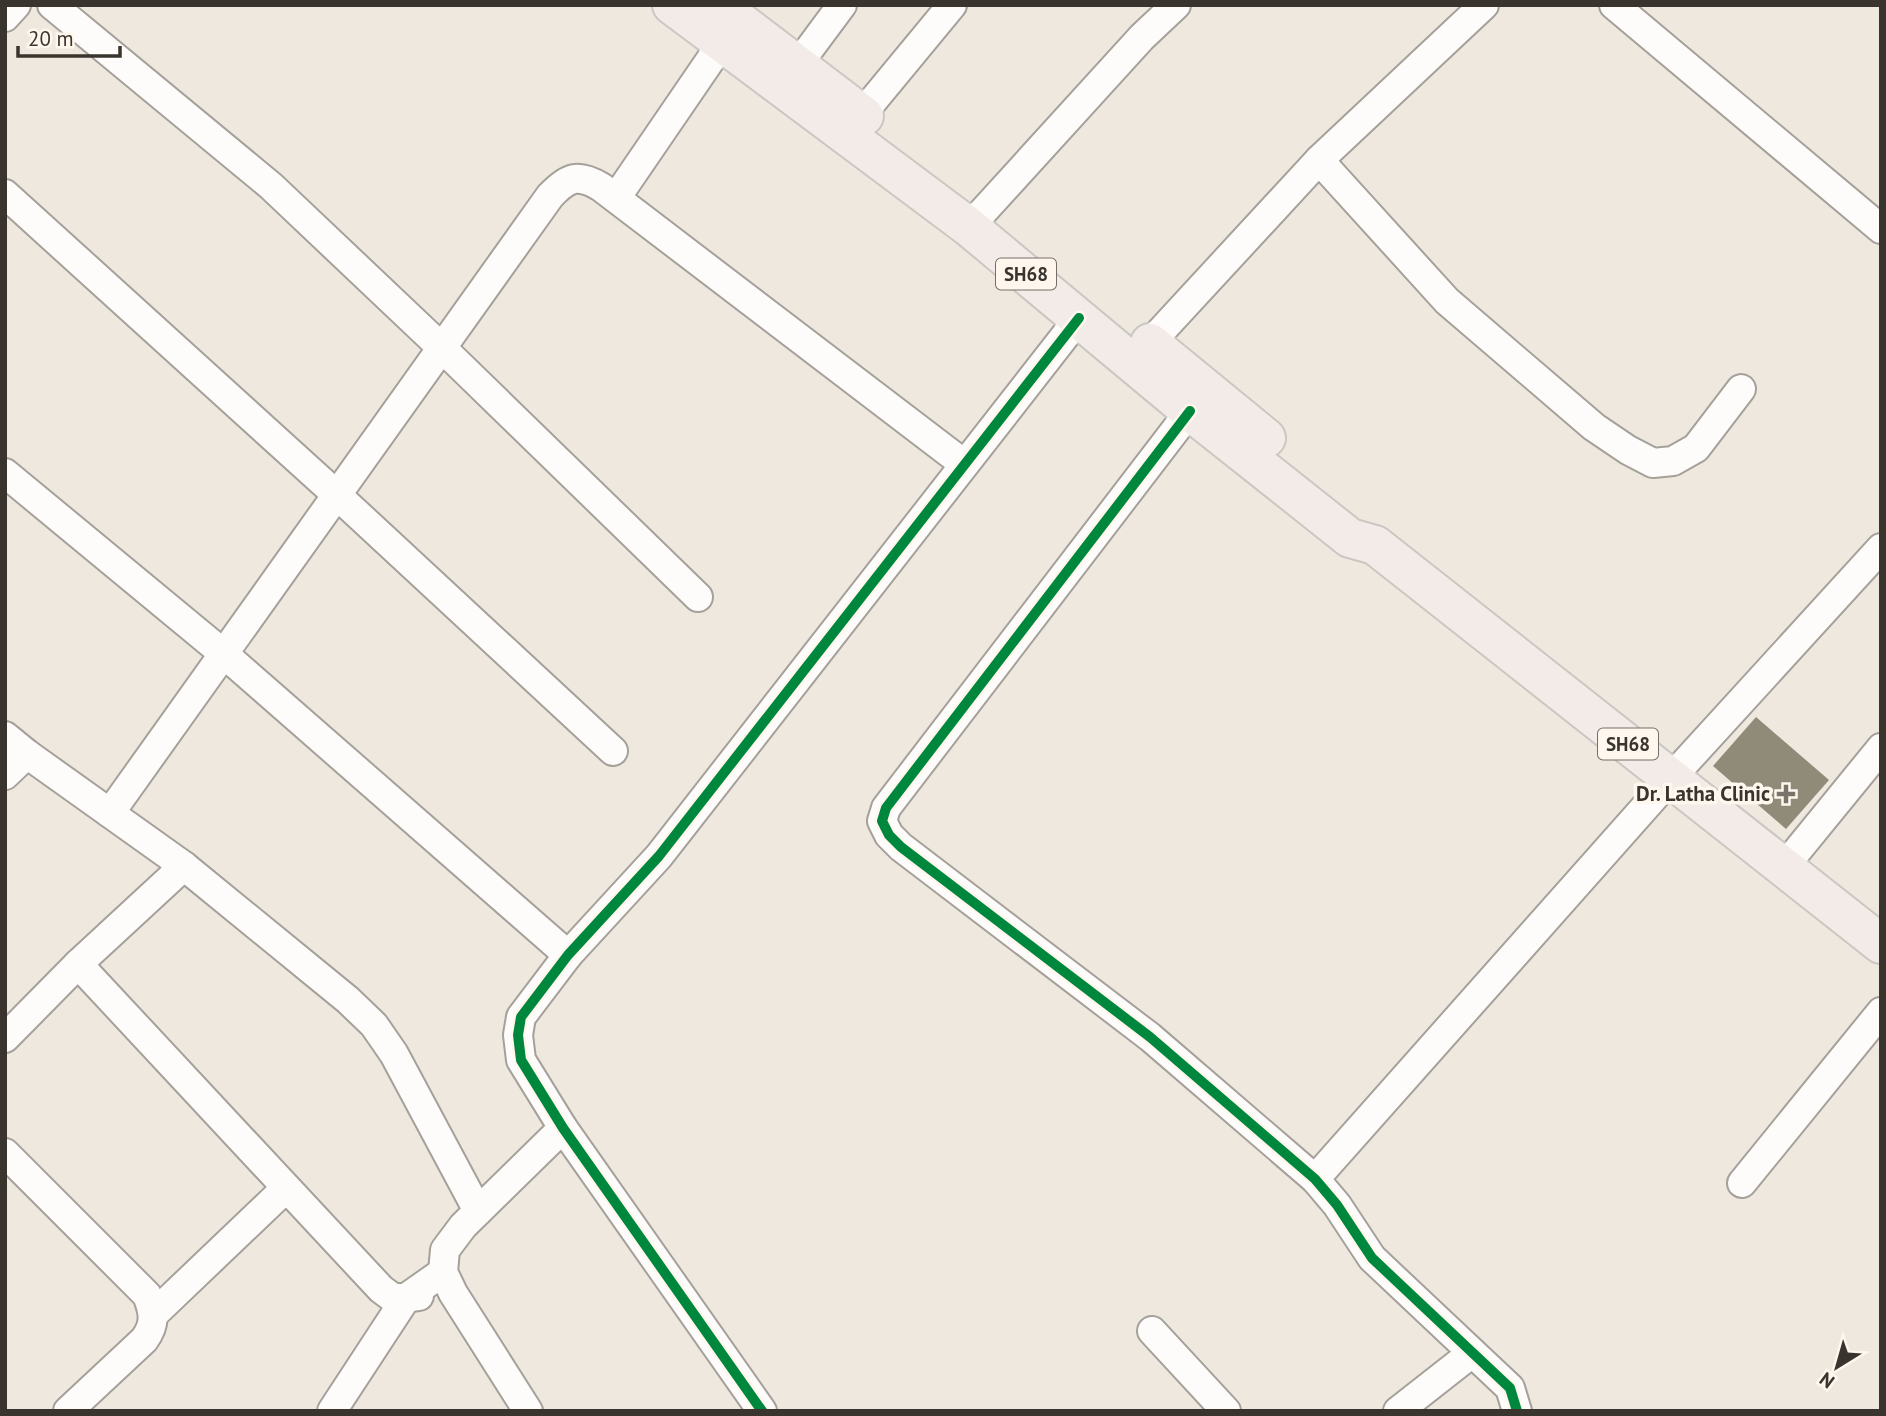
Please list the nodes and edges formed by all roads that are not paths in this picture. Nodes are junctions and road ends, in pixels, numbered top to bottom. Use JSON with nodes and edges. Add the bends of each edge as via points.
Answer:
{"nodes":[{"id":1,"x":16,"y":5,"type":"edge"},
{"id":2,"x":52,"y":5,"type":"edge"},
{"id":3,"x":672,"y":5,"type":"edge"},
{"id":4,"x":718,"y":5,"type":"edge"},
{"id":5,"x":842,"y":5,"type":"edge"},
{"id":6,"x":952,"y":5,"type":"edge"},
{"id":7,"x":1176,"y":5,"type":"edge"},
{"id":8,"x":1484,"y":5,"type":"edge"},
{"id":9,"x":1614,"y":5,"type":"edge"},
{"id":10,"x":5,"y":17,"type":"edge"},
{"id":11,"x":722,"y":43,"type":"junction"},
{"id":12,"x":789,"y":76,"type":"junction"},
{"id":13,"x":866,"y":129,"type":"junction"},
{"id":14,"x":1320,"y":160,"type":"junction"},
{"id":15,"x":5,"y":194,"type":"edge"},
{"id":16,"x":616,"y":198,"type":"junction"},
{"id":17,"x":977,"y":217,"type":"junction"},
{"id":18,"x":1881,"y":229,"type":"edge"},
{"id":19,"x":1079,"y":318,"type":"junction"},
{"id":20,"x":1150,"y":343,"type":"junction"},
{"id":21,"x":442,"y":348,"type":"junction"},
{"id":22,"x":1741,"y":389,"type":"dead end"},
{"id":23,"x":1190,"y":411,"type":"junction"},
{"id":24,"x":964,"y":464,"type":"junction"},
{"id":25,"x":5,"y":473,"type":"edge"},
{"id":26,"x":338,"y":496,"type":"junction"},
{"id":27,"x":1375,"y":545,"type":"junction"},
{"id":28,"x":1881,"y":548,"type":"edge"},
{"id":29,"x":698,"y":597,"type":"dead end"},
{"id":30,"x":224,"y":654,"type":"junction"},
{"id":31,"x":5,"y":736,"type":"edge"},
{"id":32,"x":1881,"y":748,"type":"edge"},
{"id":33,"x":613,"y":751,"type":"dead end"},
{"id":34,"x":27,"y":754,"type":"junction"},
{"id":35,"x":5,"y":775,"type":"edge"},
{"id":36,"x":1671,"y":778,"type":"junction"},
{"id":37,"x":110,"y":813,"type":"junction"},
{"id":38,"x":184,"y":866,"type":"junction"},
{"id":39,"x":1784,"y":867,"type":"junction"},
{"id":40,"x":1881,"y":944,"type":"edge"},
{"id":41,"x":568,"y":955,"type":"junction"},
{"id":42,"x":78,"y":964,"type":"junction"},
{"id":43,"x":1881,"y":1012,"type":"edge"},
{"id":44,"x":5,"y":1038,"type":"edge"},
{"id":45,"x":563,"y":1128,"type":"junction"},
{"id":46,"x":5,"y":1153,"type":"edge"},
{"id":47,"x":1315,"y":1179,"type":"junction"},
{"id":48,"x":1742,"y":1183,"type":"dead end"},
{"id":49,"x":286,"y":1188,"type":"junction"},
{"id":50,"x":478,"y":1211,"type":"junction"},
{"id":51,"x":448,"y":1282,"type":"junction"},
{"id":52,"x":406,"y":1298,"type":"junction"},
{"id":53,"x":154,"y":1314,"type":"junction"},
{"id":54,"x":1152,"y":1331,"type":"dead end"},
{"id":55,"x":1472,"y":1353,"type":"junction"},
{"id":56,"x":68,"y":1411,"type":"edge"},
{"id":57,"x":332,"y":1411,"type":"edge"},
{"id":58,"x":528,"y":1411,"type":"edge"},
{"id":59,"x":762,"y":1411,"type":"edge"},
{"id":60,"x":1226,"y":1411,"type":"edge"},
{"id":61,"x":1398,"y":1411,"type":"edge"},
{"id":62,"x":1517,"y":1411,"type":"edge"}],
"edges":[{"from":1,"to":10,"type":"street"},
{"from":2,"to":21,"type":"street","via":[[271,186]]},
{"from":3,"to":11,"type":"main road","number":"SH68"},
{"from":4,"to":12,"type":"main road","number":"SH68"},
{"from":5,"to":12,"type":"street"},
{"from":6,"to":13,"type":"street"},
{"from":7,"to":17,"type":"street"},
{"from":8,"to":14,"type":"street"},
{"from":9,"to":18,"type":"street"},
{"from":11,"to":12,"type":"main road","number":"SH68"},
{"from":11,"to":16,"type":"street"},
{"from":12,"to":13,"type":"main road","number":"SH68"},
{"from":13,"to":17,"type":"main road","number":"SH68"},
{"from":14,"to":20,"type":"street"},
{"from":14,"to":22,"type":"street","via":[[1447,301],[1594,427],[1628,450],[1653,463],[1673,461],[1696,448]]},
{"from":15,"to":26,"type":"street"},
{"from":16,"to":21,"type":"street","via":[[588,179],[574,178],[562,184]]},
{"from":16,"to":24,"type":"street"},
{"from":17,"to":19,"type":"main road","number":"SH68"},
{"from":17,"to":20,"type":"main road","number":"SH68"},
{"from":19,"to":23,"type":"main road","number":"SH68"},
{"from":19,"to":24,"type":"street"},
{"from":20,"to":27,"type":"main road","number":"SH68","via":[[1363,517]]},
{"from":21,"to":26,"type":"street"},
{"from":21,"to":29,"type":"street"},
{"from":23,"to":27,"type":"main road","number":"SH68","via":[[1350,538]]},
{"from":23,"to":47,"type":"street","via":[[886,808],[882,821],[901,847],[1150,1037]]},
{"from":24,"to":41,"type":"street","via":[[659,856]]},
{"from":25,"to":30,"type":"street"},
{"from":26,"to":30,"type":"street"},
{"from":26,"to":33,"type":"street"},
{"from":27,"to":36,"type":"main road","number":"SH68"},
{"from":28,"to":36,"type":"street"},
{"from":30,"to":37,"type":"street"},
{"from":30,"to":41,"type":"street"},
{"from":31,"to":34,"type":"street"},
{"from":32,"to":39,"type":"street"},
{"from":34,"to":35,"type":"street"},
{"from":34,"to":37,"type":"street"},
{"from":36,"to":39,"type":"main road","number":"SH68"},
{"from":36,"to":47,"type":"street"},
{"from":37,"to":38,"type":"street"},
{"from":38,"to":42,"type":"street"},
{"from":38,"to":50,"type":"street","via":[[374,1026],[394,1054]]},
{"from":39,"to":40,"type":"main road","number":"SH68"},
{"from":41,"to":45,"type":"street","via":[[521,1017],[518,1035],[521,1060]]},
{"from":42,"to":44,"type":"street"},
{"from":42,"to":49,"type":"street"},
{"from":43,"to":48,"type":"street"},
{"from":45,"to":50,"type":"street"},
{"from":45,"to":59,"type":"street"},
{"from":46,"to":53,"type":"street","via":[[147,1295]]},
{"from":47,"to":55,"type":"street","via":[[1372,1258]]},
{"from":49,"to":52,"type":"street","via":[[381,1289],[393,1298]]},
{"from":49,"to":53,"type":"street"},
{"from":50,"to":51,"type":"street","via":[[445,1250]]},
{"from":51,"to":52,"type":"street"},
{"from":51,"to":58,"type":"street"},
{"from":52,"to":57,"type":"street"},
{"from":53,"to":56,"type":"street","via":[[153,1328],[144,1339]]},
{"from":54,"to":60,"type":"street"},
{"from":55,"to":61,"type":"street"},
{"from":55,"to":62,"type":"street","via":[[1510,1388]]}]}
